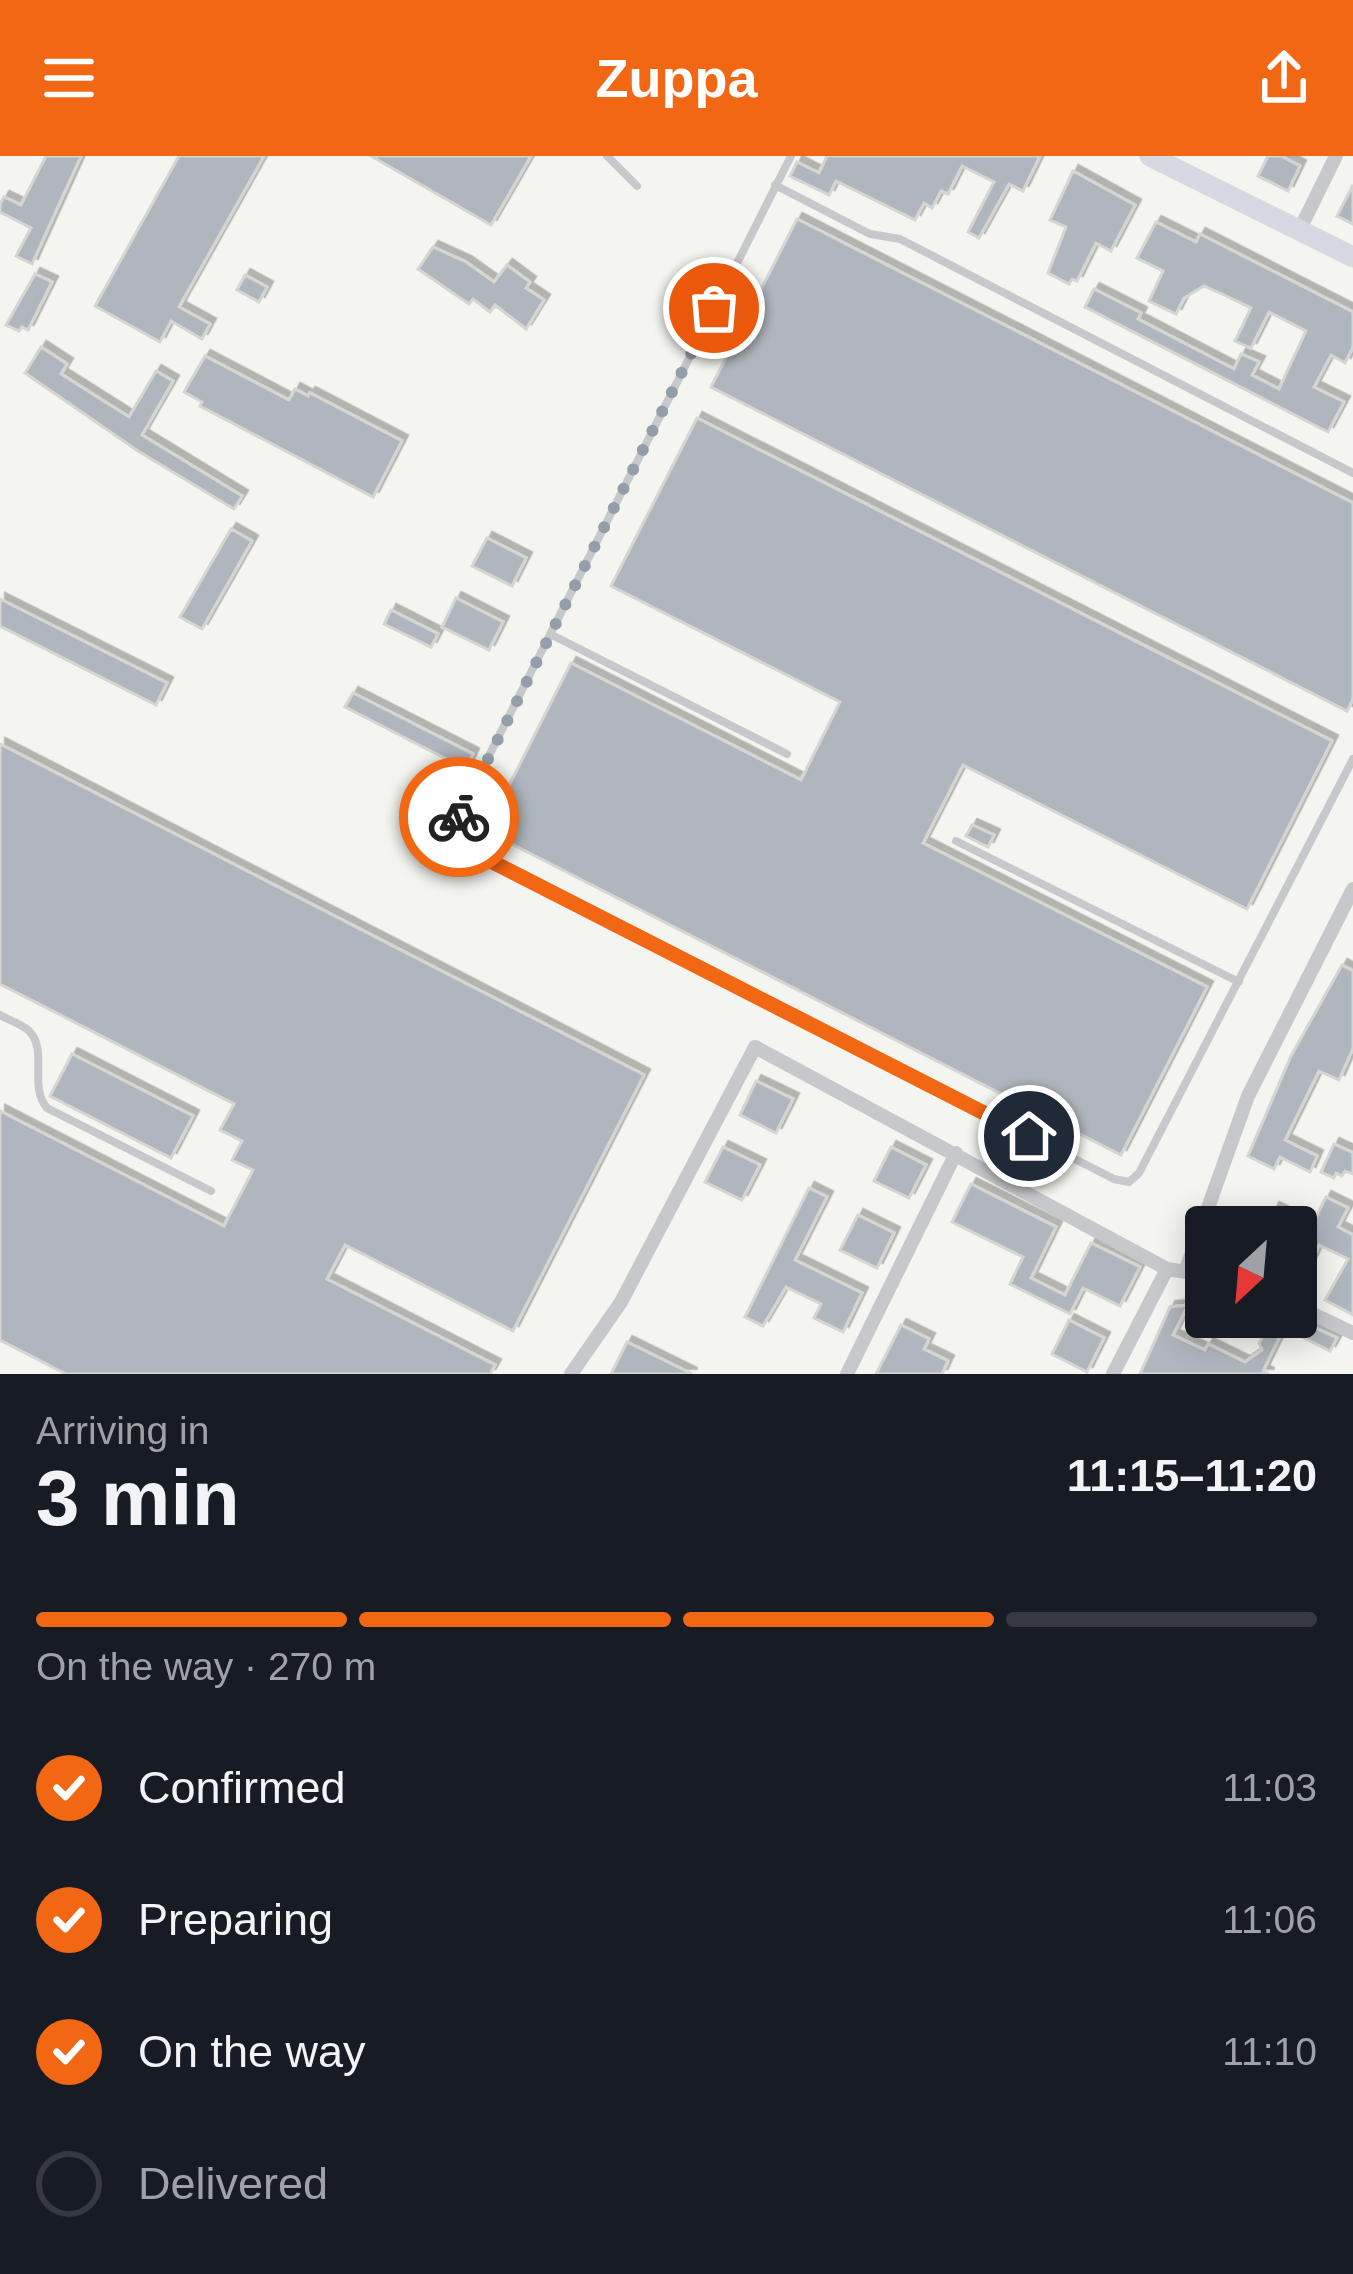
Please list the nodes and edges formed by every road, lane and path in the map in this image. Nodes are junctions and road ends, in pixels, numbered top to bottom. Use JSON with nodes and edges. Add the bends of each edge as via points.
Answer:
{"nodes":[{"id":1,"x":607,"y":156,"type":"edge"},
{"id":2,"x":791,"y":156,"type":"edge"},
{"id":3,"x":1150,"y":156,"type":"edge"},
{"id":4,"x":1336,"y":156,"type":"edge"},
{"id":5,"x":776,"y":185,"type":"junction"},
{"id":6,"x":637,"y":186,"type":"dead end"},
{"id":7,"x":1299,"y":231,"type":"junction"},
{"id":8,"x":1353,"y":257,"type":"edge"},
{"id":9,"x":1353,"y":473,"type":"edge"},
{"id":10,"x":550,"y":634,"type":"junction"},
{"id":11,"x":787,"y":754,"type":"dead end"},
{"id":12,"x":1353,"y":759,"type":"edge"},
{"id":13,"x":956,"y":841,"type":"dead end"},
{"id":14,"x":1353,"y":890,"type":"edge"},
{"id":15,"x":1239,"y":982,"type":"junction"},
{"id":16,"x":0,"y":1015,"type":"edge"},
{"id":17,"x":956,"y":1153,"type":"junction"},
{"id":18,"x":211,"y":1192,"type":"dead end"},
{"id":19,"x":1209,"y":1206,"type":"edge"},
{"id":20,"x":1167,"y":1269,"type":"junction"},
{"id":21,"x":1185,"y":1272,"type":"edge"},
{"id":22,"x":1317,"y":1316,"type":"edge"},
{"id":23,"x":1353,"y":1333,"type":"edge"},
{"id":24,"x":571,"y":1374,"type":"edge"},
{"id":25,"x":847,"y":1374,"type":"edge"},
{"id":26,"x":1113,"y":1374,"type":"edge"}],
"edges":[{"from":1,"to":6,"type":"lane"},
{"from":2,"to":5,"type":"lane"},
{"from":3,"to":7,"type":"street"},
{"from":4,"to":7,"type":"street"},
{"from":5,"to":9,"type":"lane","via":[[869,234],[899,239]]},
{"from":5,"to":10,"type":"lane"},
{"from":7,"to":8,"type":"street"},
{"from":10,"to":11,"type":"lane"},
{"from":10,"to":15,"type":"lane","via":[[453,827],[460,841],[1114,1179],[1129,1182],[1139,1173]]},
{"from":12,"to":15,"type":"lane"},
{"from":13,"to":15,"type":"lane"},
{"from":14,"to":19,"type":"street","via":[[1248,1096]]},
{"from":16,"to":18,"type":"lane","via":[[31,1032],[37,1092],[47,1108]]},
{"from":17,"to":20,"type":"street"},
{"from":17,"to":24,"type":"street","via":[[754,1047],[621,1302]]},
{"from":17,"to":25,"type":"street"},
{"from":20,"to":21,"type":"street"},
{"from":20,"to":26,"type":"street"},
{"from":22,"to":23,"type":"street"}]}
